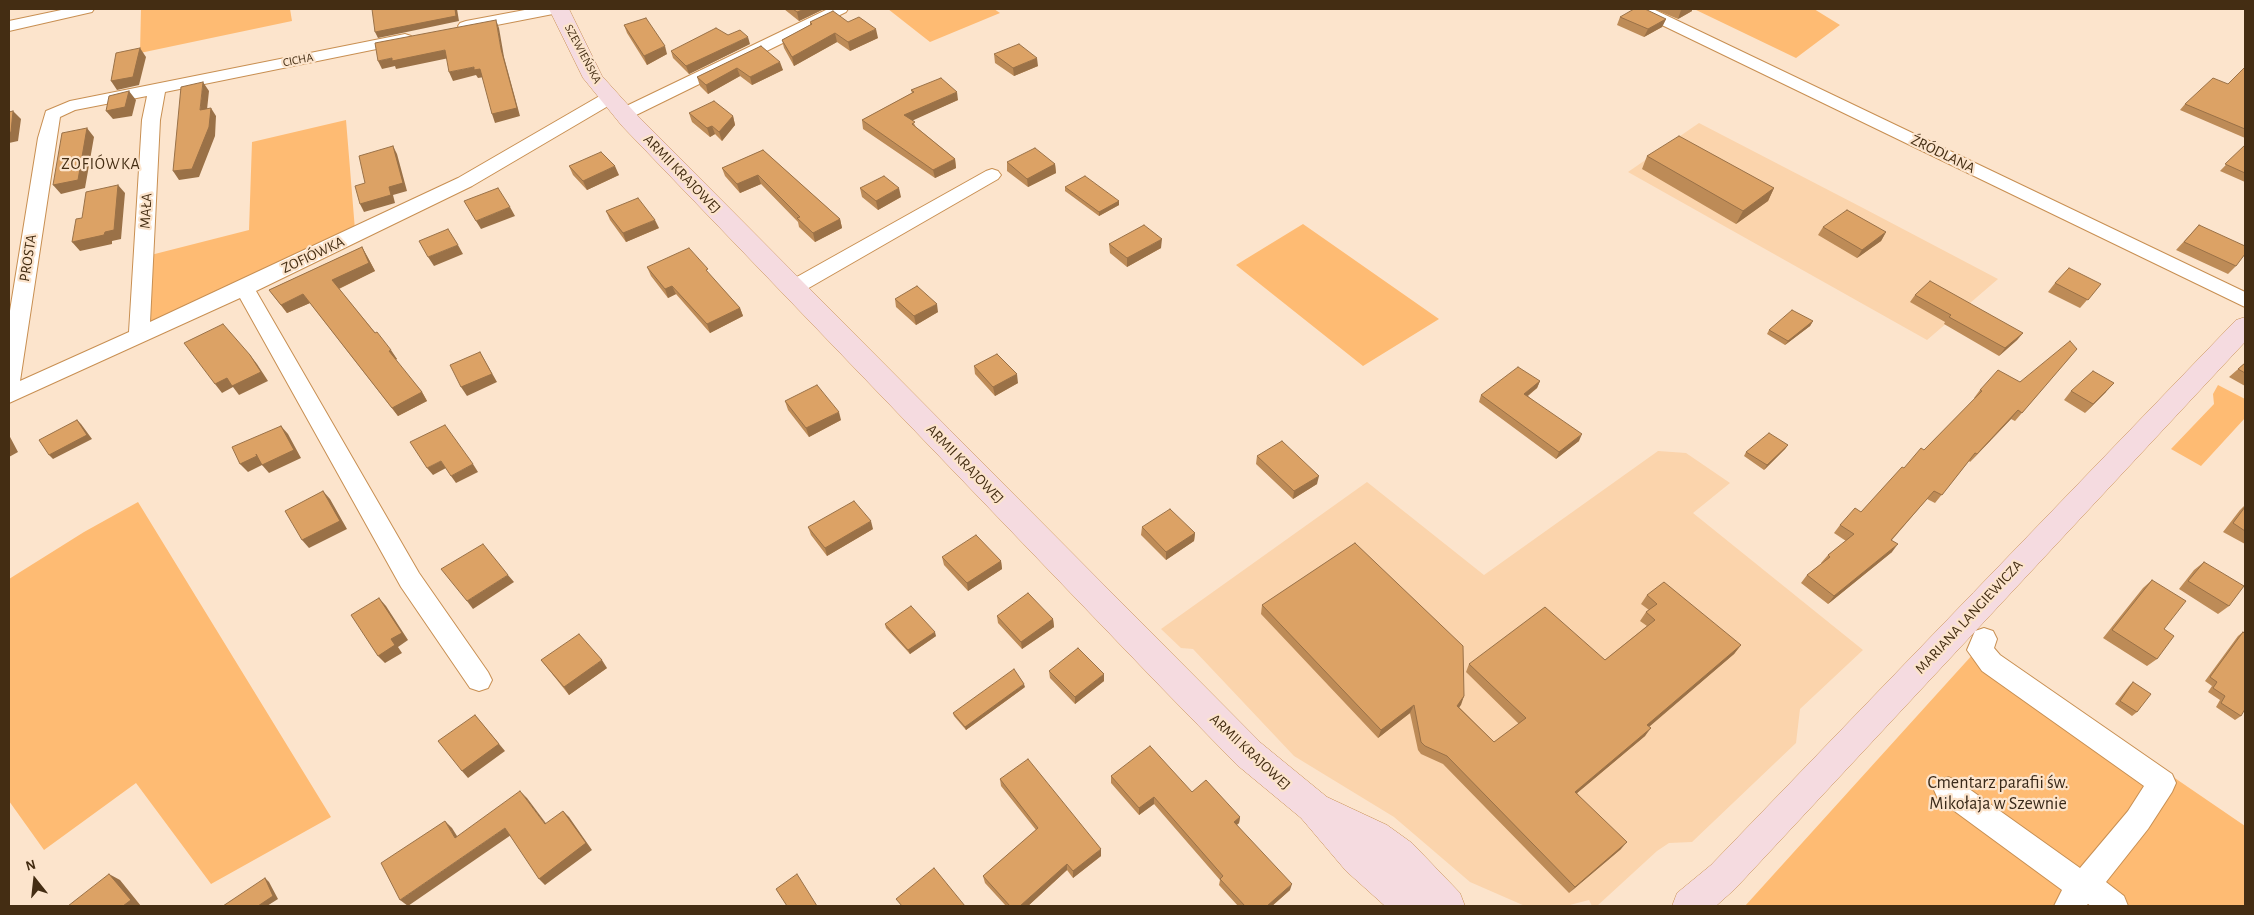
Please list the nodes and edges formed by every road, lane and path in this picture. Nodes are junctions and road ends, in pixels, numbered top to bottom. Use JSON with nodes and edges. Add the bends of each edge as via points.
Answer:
{"nodes":[{"id":1,"x":86,"y":9,"type":"edge"},
{"id":2,"x":553,"y":9,"type":"edge"},
{"id":3,"x":559,"y":9,"type":"edge"},
{"id":4,"x":840,"y":9,"type":"edge"},
{"id":5,"x":1641,"y":9,"type":"edge"},
{"id":6,"x":9,"y":26,"type":"edge"},
{"id":7,"x":447,"y":30,"type":"edge"},
{"id":8,"x":418,"y":36,"type":"edge"},
{"id":9,"x":157,"y":88,"type":"junction"},
{"id":10,"x":617,"y":106,"type":"junction"},
{"id":11,"x":50,"y":121,"type":"joint"},
{"id":12,"x":992,"y":175,"type":"dead end"},
{"id":13,"x":244,"y":288,"type":"junction"},
{"id":14,"x":793,"y":288,"type":"junction"},
{"id":15,"x":2245,"y":300,"type":"edge"},
{"id":16,"x":2245,"y":326,"type":"edge"},
{"id":17,"x":139,"y":334,"type":"junction"},
{"id":18,"x":10,"y":395,"type":"edge"},
{"id":19,"x":1984,"y":639,"type":"dead end"},
{"id":20,"x":479,"y":680,"type":"dead end"},
{"id":21,"x":1948,"y":790,"type":"dead end"},
{"id":22,"x":1313,"y":807,"type":"junction"},
{"id":23,"x":2085,"y":884,"type":"junction"},
{"id":24,"x":1408,"y":906,"type":"edge"},
{"id":25,"x":1446,"y":906,"type":"edge"},
{"id":26,"x":1690,"y":906,"type":"edge"},
{"id":27,"x":2068,"y":906,"type":"edge"},
{"id":28,"x":2114,"y":906,"type":"edge"}],
"edges":[{"from":1,"to":6,"type":"street"},
{"from":2,"to":7,"type":"street"},
{"from":3,"to":10,"type":"street","name":"SZEWIEŃSKA","via":[[588,69]]},
{"from":4,"to":10,"type":"street"},
{"from":5,"to":15,"type":"street","name":"ŹRÓDLANA"},
{"from":8,"to":9,"type":"street","name":"CICHA"},
{"from":9,"to":11,"type":"street","name":"CICHA","via":[[62,108],[52,115]]},
{"from":9,"to":17,"type":"street","name":"MAŁA","via":[[151,120]]},
{"from":10,"to":13,"type":"street","name":"ZOFIÓWKA"},
{"from":10,"to":14,"type":"street","name":"ARMII KRAJOWEJ"},
{"from":11,"to":18,"type":"street","name":"PROSTA","via":[[9,380]]},
{"from":12,"to":14,"type":"street"},
{"from":13,"to":17,"type":"street","name":"ZOFIÓWKA"},
{"from":13,"to":20,"type":"street","via":[[410,580]]},
{"from":14,"to":22,"type":"street","name":"ARMII KRAJOWEJ","via":[[1236,741]]},
{"from":16,"to":26,"type":"street","name":"MARIANA LANGIEWICZA","via":[[1799,798]]},
{"from":17,"to":18,"type":"street","name":"ZOFIÓWKA"},
{"from":19,"to":23,"type":"street","via":[[1980,650],[1991,663],[2162,782],[2138,820]]},
{"from":21,"to":23,"type":"street","via":[[2072,880]]},
{"from":22,"to":24,"type":"street","name":"ARMII KRAJOWEJ","via":[[1358,859]]},
{"from":22,"to":25,"type":"street","name":"ARMII KRAJOWEJ","via":[[1388,846],[1413,868]]},
{"from":23,"to":27,"type":"street"},
{"from":23,"to":28,"type":"street"}]}
